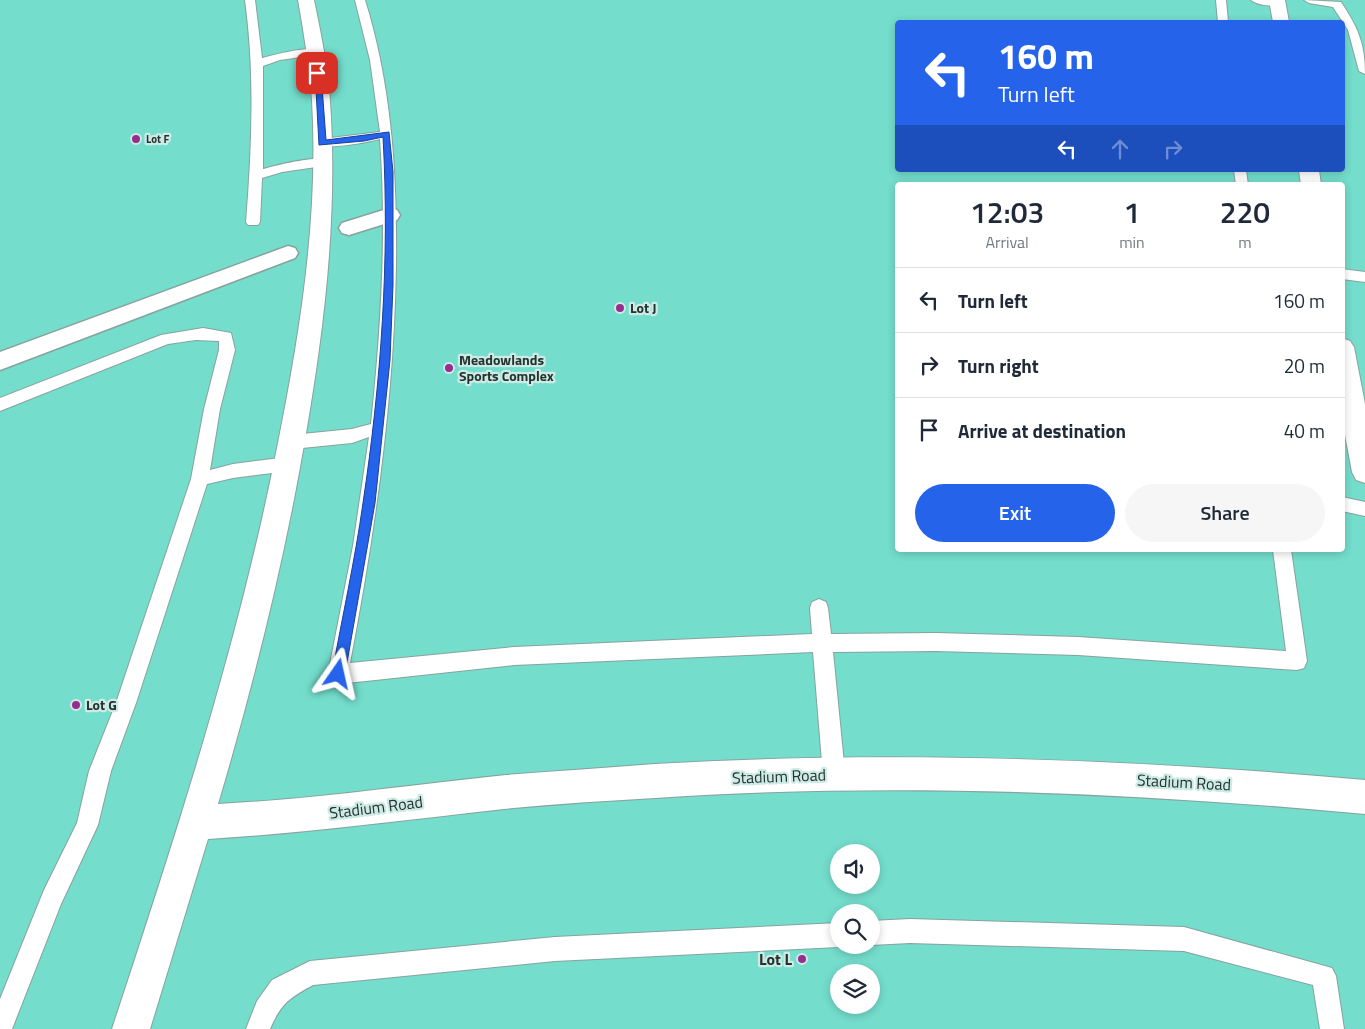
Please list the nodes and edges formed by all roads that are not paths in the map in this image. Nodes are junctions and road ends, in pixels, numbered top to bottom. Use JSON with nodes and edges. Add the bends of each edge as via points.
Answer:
{"nodes":[{"id":1,"x":250,"y":0,"type":"edge"},
{"id":2,"x":306,"y":0,"type":"edge"},
{"id":3,"x":360,"y":0,"type":"edge"},
{"id":4,"x":1221,"y":0,"type":"edge"},
{"id":5,"x":1256,"y":0,"type":"edge"},
{"id":6,"x":1309,"y":0,"type":"edge"},
{"id":7,"x":1277,"y":1,"type":"edge"},
{"id":8,"x":1224,"y":20,"type":"edge"},
{"id":9,"x":1281,"y":20,"type":"edge"},
{"id":10,"x":315,"y":52,"type":"junction"},
{"id":11,"x":257,"y":64,"type":"junction"},
{"id":12,"x":1365,"y":71,"type":"edge"},
{"id":13,"x":386,"y":134,"type":"junction"},
{"id":14,"x":322,"y":152,"type":"junction"},
{"id":15,"x":256,"y":176,"type":"junction"},
{"id":16,"x":390,"y":215,"type":"junction"},
{"id":17,"x":252,"y":222,"type":"dead end"},
{"id":18,"x":349,"y":228,"type":"dead end"},
{"id":19,"x":288,"y":253,"type":"dead end"},
{"id":20,"x":1345,"y":274,"type":"edge"},
{"id":21,"x":1365,"y":277,"type":"edge"},
{"id":22,"x":0,"y":361,"type":"edge"},
{"id":23,"x":1345,"y":363,"type":"edge"},
{"id":24,"x":0,"y":405,"type":"edge"},
{"id":25,"x":378,"y":428,"type":"junction"},
{"id":26,"x":290,"y":453,"type":"junction"},
{"id":27,"x":1365,"y":472,"type":"edge"},
{"id":28,"x":200,"y":480,"type":"junction"},
{"id":29,"x":1345,"y":505,"type":"edge"},
{"id":30,"x":1365,"y":509,"type":"edge"},
{"id":31,"x":1282,"y":552,"type":"edge"},
{"id":32,"x":819,"y":608,"type":"dead end"},
{"id":33,"x":822,"y":643,"type":"junction"},
{"id":34,"x":834,"y":774,"type":"junction"},
{"id":35,"x":1365,"y":797,"type":"edge"},
{"id":36,"x":195,"y":823,"type":"junction"},
{"id":37,"x":880,"y":933,"type":"edge"},
{"id":38,"x":830,"y":935,"type":"edge"},
{"id":39,"x":0,"y":1029,"type":"edge"},
{"id":40,"x":131,"y":1029,"type":"edge"},
{"id":41,"x":258,"y":1029,"type":"edge"},
{"id":42,"x":1332,"y":1029,"type":"edge"}],
"edges":[{"from":1,"to":11,"type":"lane"},
{"from":2,"to":10,"type":"street"},
{"from":3,"to":13,"type":"lane","via":[[376,64]]},
{"from":4,"to":8,"type":"lane"},
{"from":5,"to":7,"type":"lane"},
{"from":6,"to":12,"type":"lane","via":[[1337,4],[1353,30]]},
{"from":7,"to":9,"type":"street"},
{"from":10,"to":11,"type":"lane","via":[[278,57]]},
{"from":10,"to":14,"type":"street"},
{"from":11,"to":15,"type":"lane"},
{"from":13,"to":14,"type":"lane"},
{"from":13,"to":16,"type":"lane"},
{"from":14,"to":15,"type":"lane"},
{"from":14,"to":26,"type":"street","via":[[320,240],[313,312]]},
{"from":15,"to":17,"type":"lane"},
{"from":16,"to":18,"type":"street"},
{"from":16,"to":25,"type":"lane","via":[[387,321]]},
{"from":19,"to":22,"type":"street"},
{"from":20,"to":21,"type":"lane"},
{"from":23,"to":27,"type":"street"},
{"from":24,"to":28,"type":"lane","via":[[166,339],[192,334],[226,337],[227,350],[212,409]]},
{"from":25,"to":26,"type":"lane"},
{"from":25,"to":33,"type":"lane","via":[[369,503],[338,674],[514,656]]},
{"from":26,"to":28,"type":"lane"},
{"from":26,"to":36,"type":"street","via":[[252,623]]},
{"from":28,"to":39,"type":"lane","via":[[100,771],[87,825],[52,898]]},
{"from":29,"to":30,"type":"lane"},
{"from":31,"to":33,"type":"lane","via":[[1297,661],[1078,646]]},
{"from":32,"to":33,"type":"lane"},
{"from":33,"to":34,"type":"lane"},
{"from":34,"to":35,"type":"street","name":"Stadium Road","via":[[1031,775],[1256,786]]},
{"from":34,"to":36,"type":"street","name":"Stadium Road","via":[[577,786],[276,818]]},
{"from":36,"to":40,"type":"street"},
{"from":37,"to":42,"type":"lane","via":[[1184,939],[1324,976]]},
{"from":38,"to":41,"type":"lane","via":[[554,949],[310,973],[282,989],[266,1010]]}]}
